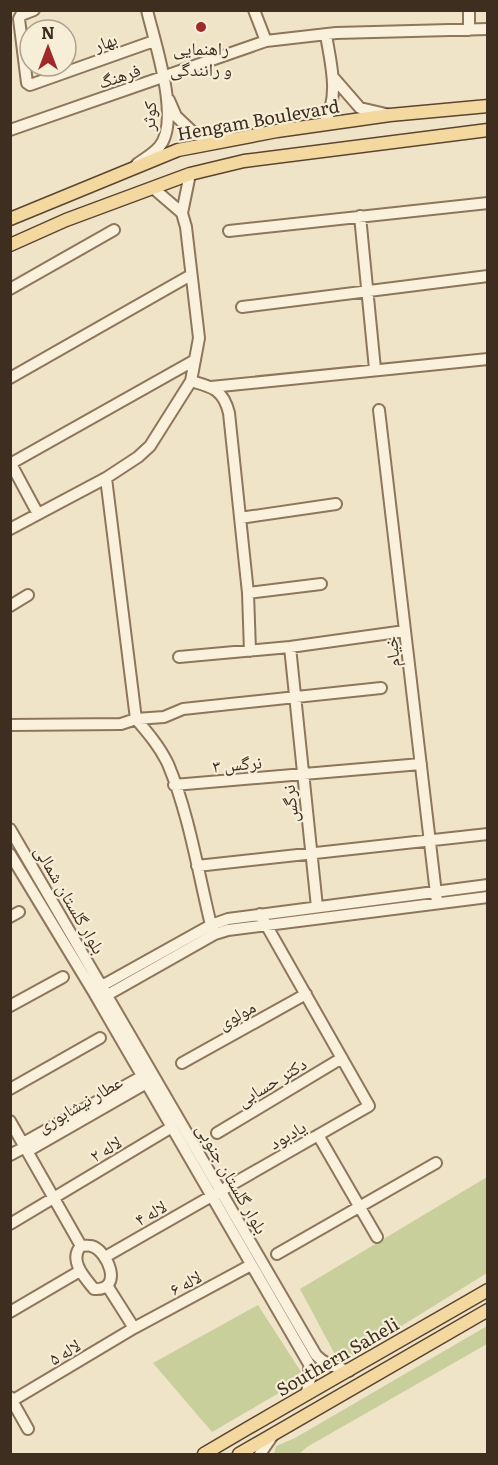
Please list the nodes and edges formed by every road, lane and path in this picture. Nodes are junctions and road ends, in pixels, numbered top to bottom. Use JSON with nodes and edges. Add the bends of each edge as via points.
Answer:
{"nodes":[{"id":1,"x":147,"y":10,"type":"edge"},
{"id":2,"x":254,"y":10,"type":"edge"},
{"id":3,"x":469,"y":10,"type":"edge"},
{"id":4,"x":30,"y":12,"type":"edge"},
{"id":5,"x":488,"y":29,"type":"edge"},
{"id":6,"x":469,"y":30,"type":"junction"},
{"id":7,"x":326,"y":34,"type":"junction"},
{"id":8,"x":154,"y":41,"type":"junction"},
{"id":9,"x":266,"y":41,"type":"junction"},
{"id":10,"x":165,"y":76,"type":"junction"},
{"id":11,"x":333,"y":77,"type":"junction"},
{"id":12,"x":166,"y":92,"type":"junction"},
{"id":13,"x":488,"y":106,"type":"edge"},
{"id":14,"x":390,"y":114,"type":"junction"},
{"id":15,"x":324,"y":124,"type":"junction"},
{"id":16,"x":10,"y":130,"type":"edge"},
{"id":17,"x":488,"y":130,"type":"edge"},
{"id":18,"x":239,"y":137,"type":"junction"},
{"id":19,"x":135,"y":166,"type":"junction"},
{"id":20,"x":190,"y":174,"type":"junction"},
{"id":21,"x":153,"y":188,"type":"junction"},
{"id":22,"x":488,"y":203,"type":"edge"},
{"id":23,"x":182,"y":213,"type":"junction"},
{"id":24,"x":360,"y":216,"type":"junction"},
{"id":25,"x":10,"y":219,"type":"edge"},
{"id":26,"x":114,"y":230,"type":"dead end"},
{"id":27,"x":229,"y":231,"type":"dead end"},
{"id":28,"x":10,"y":245,"type":"edge"},
{"id":29,"x":191,"y":275,"type":"junction"},
{"id":30,"x":488,"y":276,"type":"edge"},
{"id":31,"x":10,"y":289,"type":"edge"},
{"id":32,"x":368,"y":291,"type":"junction"},
{"id":33,"x":242,"y":307,"type":"dead end"},
{"id":34,"x":488,"y":359,"type":"edge"},
{"id":35,"x":195,"y":360,"type":"junction"},
{"id":36,"x":375,"y":369,"type":"junction"},
{"id":37,"x":10,"y":378,"type":"edge"},
{"id":38,"x":190,"y":381,"type":"junction"},
{"id":39,"x":211,"y":387,"type":"junction"},
{"id":40,"x":379,"y":410,"type":"dead end"},
{"id":41,"x":11,"y":463,"type":"edge"},
{"id":42,"x":106,"y":478,"type":"junction"},
{"id":43,"x":336,"y":504,"type":"dead end"},
{"id":44,"x":38,"y":514,"type":"junction"},
{"id":45,"x":240,"y":518,"type":"junction"},
{"id":46,"x":10,"y":529,"type":"edge"},
{"id":47,"x":321,"y":584,"type":"dead end"},
{"id":48,"x":248,"y":593,"type":"junction"},
{"id":49,"x":28,"y":596,"type":"dead end"},
{"id":50,"x":10,"y":606,"type":"edge"},
{"id":51,"x":405,"y":631,"type":"junction"},
{"id":52,"x":290,"y":647,"type":"junction"},
{"id":53,"x":250,"y":651,"type":"junction"},
{"id":54,"x":179,"y":657,"type":"dead end"},
{"id":55,"x":381,"y":688,"type":"dead end"},
{"id":56,"x":295,"y":698,"type":"junction"},
{"id":57,"x":136,"y":719,"type":"junction"},
{"id":58,"x":10,"y":725,"type":"edge"},
{"id":59,"x":421,"y":764,"type":"junction"},
{"id":60,"x":303,"y":774,"type":"junction"},
{"id":61,"x":174,"y":785,"type":"junction"},
{"id":62,"x":10,"y":829,"type":"edge"},
{"id":63,"x":488,"y":834,"type":"edge"},
{"id":64,"x":430,"y":841,"type":"junction"},
{"id":65,"x":14,"y":842,"type":"edge"},
{"id":66,"x":23,"y":850,"type":"junction"},
{"id":67,"x":311,"y":854,"type":"junction"},
{"id":68,"x":11,"y":856,"type":"edge"},
{"id":69,"x":197,"y":866,"type":"junction"},
{"id":70,"x":488,"y":885,"type":"edge"},
{"id":71,"x":436,"y":897,"type":"junction"},
{"id":72,"x":488,"y":897,"type":"edge"},
{"id":73,"x":317,"y":907,"type":"junction"},
{"id":74,"x":260,"y":914,"type":"junction"},
{"id":75,"x":266,"y":924,"type":"junction"},
{"id":76,"x":213,"y":929,"type":"junction"},
{"id":77,"x":63,"y":977,"type":"dead end"},
{"id":78,"x":100,"y":993,"type":"junction"},
{"id":79,"x":306,"y":994,"type":"junction"},
{"id":80,"x":10,"y":1006,"type":"edge"},
{"id":81,"x":100,"y":1038,"type":"dead end"},
{"id":82,"x":342,"y":1058,"type":"junction"},
{"id":83,"x":182,"y":1063,"type":"dead end"},
{"id":84,"x":149,"y":1077,"type":"junction"},
{"id":85,"x":10,"y":1089,"type":"edge"},
{"id":86,"x":10,"y":1121,"type":"edge"},
{"id":87,"x":171,"y":1127,"type":"junction"},
{"id":88,"x":217,"y":1133,"type":"dead end"},
{"id":89,"x":318,"y":1136,"type":"junction"},
{"id":90,"x":25,"y":1147,"type":"junction"},
{"id":91,"x":10,"y":1155,"type":"edge"},
{"id":92,"x":436,"y":1162,"type":"dead end"},
{"id":93,"x":217,"y":1193,"type":"junction"},
{"id":94,"x":55,"y":1197,"type":"junction"},
{"id":95,"x":359,"y":1206,"type":"junction"},
{"id":96,"x":10,"y":1224,"type":"edge"},
{"id":97,"x":376,"y":1237,"type":"dead end"},
{"id":98,"x":81,"y":1246,"type":"junction"},
{"id":99,"x":277,"y":1254,"type":"dead end"},
{"id":100,"x":105,"y":1257,"type":"junction"},
{"id":101,"x":251,"y":1265,"type":"junction"},
{"id":102,"x":80,"y":1271,"type":"junction"},
{"id":103,"x":108,"y":1287,"type":"junction"},
{"id":104,"x":488,"y":1290,"type":"edge"},
{"id":105,"x":488,"y":1310,"type":"edge"},
{"id":106,"x":10,"y":1312,"type":"edge"},
{"id":107,"x":134,"y":1328,"type":"junction"},
{"id":108,"x":321,"y":1360,"type":"junction"},
{"id":109,"x":309,"y":1364,"type":"junction"},
{"id":110,"x":349,"y":1371,"type":"junction"},
{"id":111,"x":307,"y":1392,"type":"junction"},
{"id":112,"x":11,"y":1400,"type":"edge"},
{"id":113,"x":28,"y":1429,"type":"dead end"},
{"id":114,"x":274,"y":1434,"type":"junction"},
{"id":115,"x":204,"y":1455,"type":"edge"},
{"id":116,"x":239,"y":1455,"type":"edge"},
{"id":117,"x":260,"y":1455,"type":"edge"}],
"edges":[{"from":1,"to":8,"type":"street","name":"کوثر"},
{"from":2,"to":9,"type":"street"},
{"from":3,"to":6,"type":"street"},
{"from":4,"to":8,"type":"street","name":"بهار","via":[[19,19],[27,83],[33,85]]},
{"from":5,"to":6,"type":"street","name":"فرهنگ"},
{"from":6,"to":7,"type":"street","name":"فرهنگ"},
{"from":7,"to":9,"type":"street","name":"فرهنگ"},
{"from":7,"to":11,"type":"street"},
{"from":8,"to":10,"type":"street","name":"کوثر"},
{"from":9,"to":10,"type":"street","name":"فرهنگ"},
{"from":10,"to":12,"type":"street","name":"کوثر"},
{"from":10,"to":16,"type":"street","name":"فرهنگ"},
{"from":11,"to":14,"type":"street","via":[[360,108]]},
{"from":11,"to":15,"type":"street","via":[[331,112]]},
{"from":12,"to":18,"type":"street","name":"کوثر","via":[[176,116],[196,135]]},
{"from":12,"to":19,"type":"street","name":"کوثر","via":[[167,126],[163,141]]},
{"from":13,"to":14,"type":"main road","name":"Hengam Boulevard"},
{"from":14,"to":15,"type":"main road","name":"Hengam Boulevard"},
{"from":15,"to":18,"type":"main road","name":"Hengam Boulevard"},
{"from":17,"to":20,"type":"main road","via":[[244,160]]},
{"from":18,"to":19,"type":"main road","name":"Hengam Boulevard","via":[[178,150]]},
{"from":19,"to":25,"type":"main road","name":"Hengam Boulevard"},
{"from":20,"to":21,"type":"main road"},
{"from":20,"to":23,"type":"street"},
{"from":21,"to":23,"type":"street"},
{"from":21,"to":28,"type":"main road"},
{"from":22,"to":24,"type":"street"},
{"from":23,"to":29,"type":"street"},
{"from":24,"to":27,"type":"street"},
{"from":24,"to":32,"type":"street"},
{"from":26,"to":31,"type":"street"},
{"from":29,"to":35,"type":"street","via":[[199,338]]},
{"from":29,"to":37,"type":"street"},
{"from":30,"to":32,"type":"street"},
{"from":32,"to":33,"type":"street"},
{"from":32,"to":36,"type":"street"},
{"from":34,"to":36,"type":"street"},
{"from":35,"to":38,"type":"street"},
{"from":35,"to":41,"type":"street"},
{"from":36,"to":39,"type":"street"},
{"from":38,"to":39,"type":"street"},
{"from":38,"to":42,"type":"street","via":[[150,446]]},
{"from":39,"to":45,"type":"street","via":[[223,395],[229,413]]},
{"from":40,"to":51,"type":"street","name":"خیام"},
{"from":41,"to":44,"type":"street"},
{"from":42,"to":44,"type":"street"},
{"from":42,"to":57,"type":"street"},
{"from":43,"to":45,"type":"street"},
{"from":44,"to":46,"type":"street"},
{"from":45,"to":48,"type":"street"},
{"from":47,"to":48,"type":"street"},
{"from":48,"to":53,"type":"street"},
{"from":49,"to":50,"type":"street"},
{"from":51,"to":52,"type":"street"},
{"from":51,"to":59,"type":"street","name":"خیام"},
{"from":52,"to":53,"type":"street"},
{"from":52,"to":56,"type":"street","name":"نرگس"},
{"from":53,"to":54,"type":"street"},
{"from":55,"to":56,"type":"street"},
{"from":56,"to":57,"type":"street"},
{"from":56,"to":60,"type":"street","name":"نرگس"},
{"from":57,"to":58,"type":"street","via":[[121,724]]},
{"from":57,"to":61,"type":"street","via":[[153,739]]},
{"from":59,"to":60,"type":"street","name":"نرگس ۳"},
{"from":59,"to":64,"type":"street","name":"خیام"},
{"from":60,"to":61,"type":"street","name":"نرگس ۳"},
{"from":60,"to":67,"type":"street","name":"نرگس"},
{"from":61,"to":69,"type":"street"},
{"from":62,"to":65,"type":"street","name":"بلوار گلستان شمالی"},
{"from":63,"to":64,"type":"street"},
{"from":64,"to":67,"type":"street"},
{"from":64,"to":71,"type":"street","name":"خیام"},
{"from":65,"to":66,"type":"street","name":"بلوار گلستان شمالی"},
{"from":66,"to":68,"type":"street"},
{"from":66,"to":78,"type":"street","name":"بلوار گلستان شمالی"},
{"from":67,"to":69,"type":"street"},
{"from":67,"to":73,"type":"street","name":"نرگس"},
{"from":68,"to":78,"type":"street","name":"بلوار گلستان شمالی"},
{"from":69,"to":76,"type":"street"},
{"from":70,"to":71,"type":"street"},
{"from":71,"to":72,"type":"street"},
{"from":71,"to":73,"type":"street"},
{"from":71,"to":75,"type":"street"},
{"from":73,"to":74,"type":"street"},
{"from":74,"to":75,"type":"street"},
{"from":74,"to":76,"type":"street","via":[[237,916]]},
{"from":75,"to":76,"type":"street"},
{"from":75,"to":79,"type":"street"},
{"from":76,"to":78,"type":"street"},
{"from":77,"to":80,"type":"street"},
{"from":78,"to":84,"type":"street","name":"بلوار گلستان جنوبی"},
{"from":79,"to":82,"type":"street"},
{"from":79,"to":83,"type":"street","name":"مولوی"},
{"from":81,"to":85,"type":"street"},
{"from":82,"to":88,"type":"street","name":"دکتر حسابی"},
{"from":82,"to":89,"type":"street","name":"یادبود","via":[[369,1106]]},
{"from":84,"to":87,"type":"street","name":"بلوار گلستان جنوبی"},
{"from":84,"to":90,"type":"street"},
{"from":84,"to":93,"type":"street","name":"بلوار گلستان جنوبی"},
{"from":86,"to":90,"type":"street"},
{"from":87,"to":93,"type":"street","name":"بلوار گلستان جنوبی"},
{"from":87,"to":94,"type":"street","name":"لاله ۲"},
{"from":89,"to":93,"type":"street","name":"یادبود"},
{"from":89,"to":95,"type":"street"},
{"from":90,"to":91,"type":"street"},
{"from":90,"to":94,"type":"street"},
{"from":92,"to":95,"type":"street"},
{"from":93,"to":100,"type":"street","name":"لاله ۴"},
{"from":93,"to":101,"type":"street","name":"بلوار گلستان جنوبی"},
{"from":93,"to":108,"type":"street","name":"بلوار گلستان جنوبی"},
{"from":94,"to":96,"type":"street","name":"لاله ۲"},
{"from":94,"to":98,"type":"street"},
{"from":95,"to":97,"type":"street"},
{"from":95,"to":99,"type":"street"},
{"from":98,"to":100,"type":"street","via":[[98,1248]]},
{"from":98,"to":102,"type":"street","via":[[76,1258]]},
{"from":100,"to":103,"type":"street","via":[[111,1271]]},
{"from":101,"to":107,"type":"street","name":"لاله ۶"},
{"from":101,"to":109,"type":"street","name":"بلوار گلستان جنوبی"},
{"from":102,"to":103,"type":"street","via":[[94,1289]]},
{"from":102,"to":106,"type":"street"},
{"from":103,"to":107,"type":"street"},
{"from":104,"to":110,"type":"main road","name":"Southern Saheli"},
{"from":105,"to":114,"type":"main road","name":"Southern Saheli"},
{"from":107,"to":112,"type":"street","name":"لاله ۵"},
{"from":108,"to":109,"type":"street"},
{"from":108,"to":110,"type":"street"},
{"from":109,"to":111,"type":"street"},
{"from":110,"to":111,"type":"main road","name":"Southern Saheli"},
{"from":111,"to":115,"type":"main road","name":"Southern Saheli"},
{"from":112,"to":113,"type":"street"},
{"from":114,"to":116,"type":"main road","name":"Southern Saheli"},
{"from":114,"to":117,"type":"street"}]}
